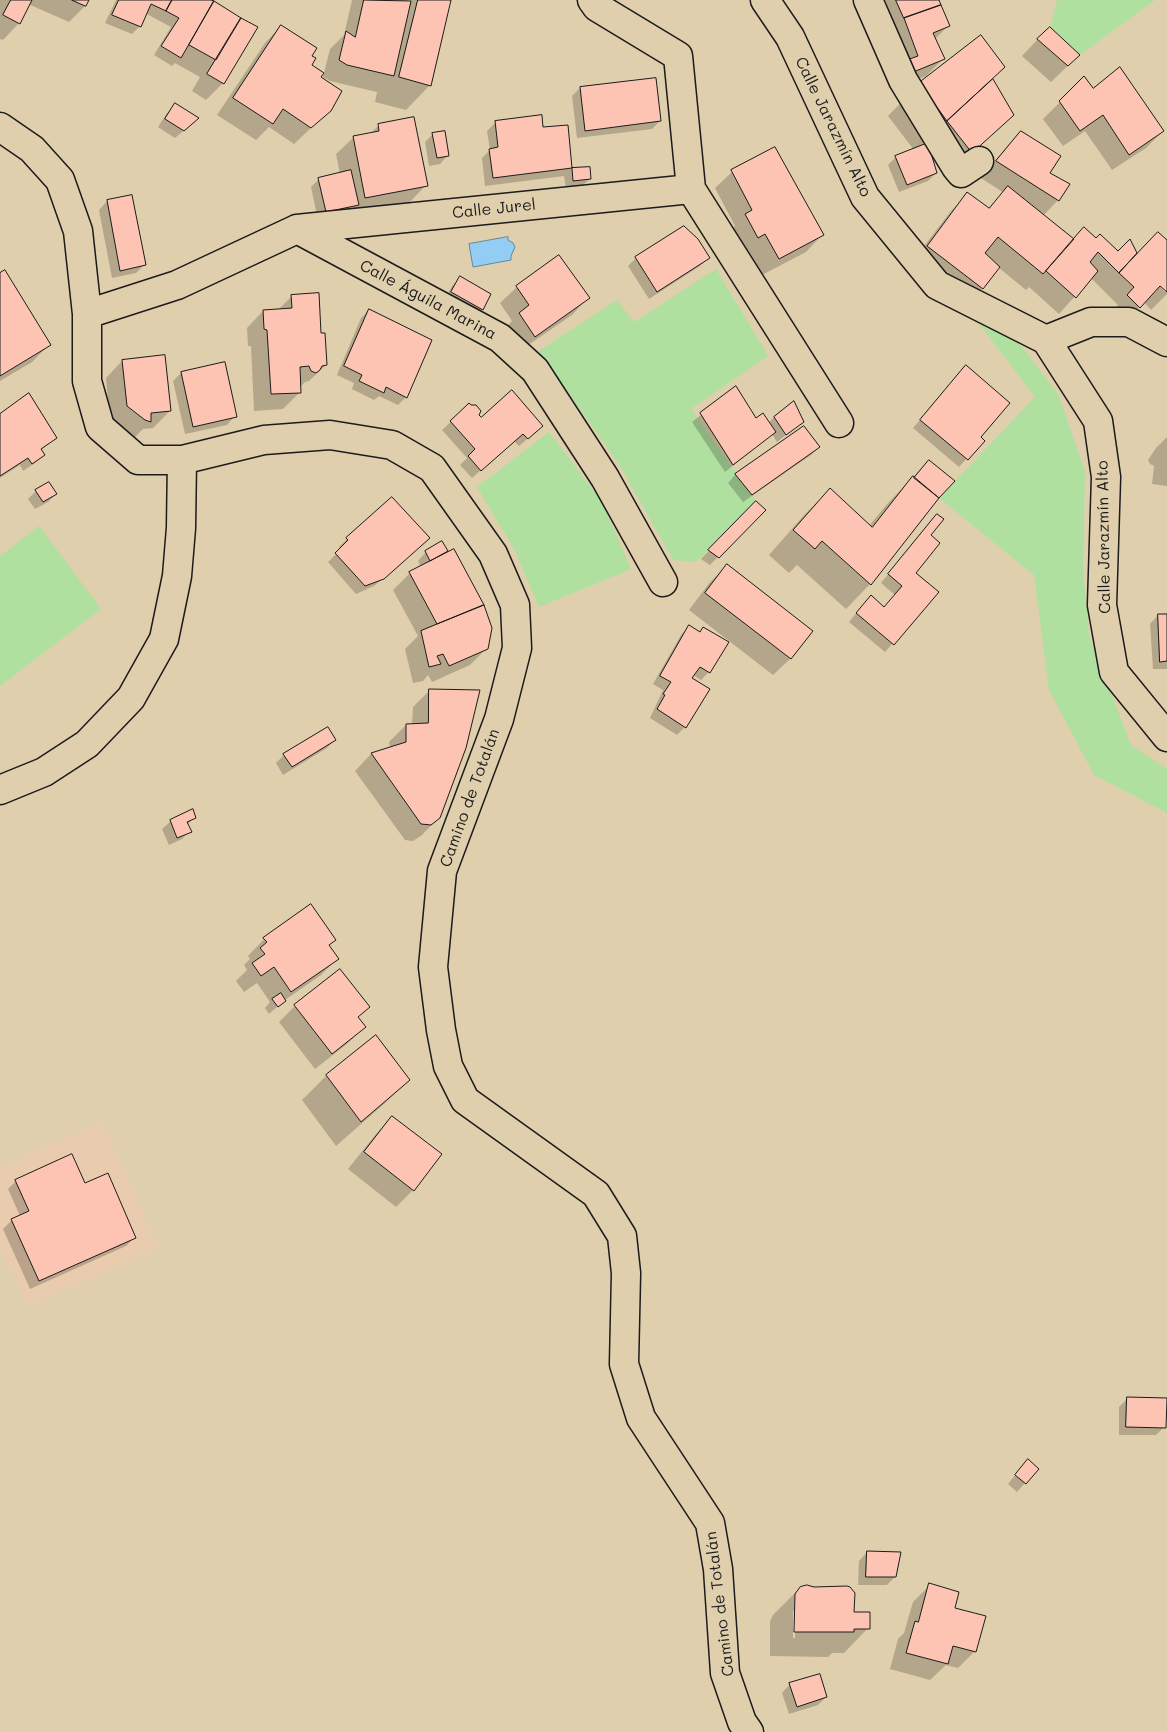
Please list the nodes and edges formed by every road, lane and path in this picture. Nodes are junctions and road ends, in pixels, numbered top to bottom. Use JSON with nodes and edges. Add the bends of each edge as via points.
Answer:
{"nodes":[{"id":1,"x":592,"y":0,"type":"edge"},
{"id":2,"x":765,"y":0,"type":"edge"},
{"id":3,"x":868,"y":0,"type":"edge"},
{"id":4,"x":0,"y":128,"type":"edge"},
{"id":5,"x":979,"y":162,"type":"dead end"},
{"id":6,"x":691,"y":189,"type":"junction"},
{"id":7,"x":298,"y":229,"type":"junction"},
{"id":8,"x":87,"y":314,"type":"junction"},
{"id":9,"x":1046,"y":340,"type":"junction"},
{"id":10,"x":1167,"y":342,"type":"edge"},
{"id":11,"x":839,"y":423,"type":"dead end"},
{"id":12,"x":182,"y":460,"type":"junction"},
{"id":13,"x":663,"y":582,"type":"dead end"},
{"id":14,"x":1167,"y":737,"type":"edge"},
{"id":15,"x":0,"y":790,"type":"edge"},
{"id":16,"x":749,"y":1732,"type":"edge"}],
"edges":[{"from":1,"to":6,"type":"street","via":[[597,7],[678,56]]},
{"from":2,"to":9,"type":"street","name":"Calle Jarazmín Alto","via":[[790,37],[865,197],[936,285]]},
{"from":3,"to":5,"type":"street","via":[[903,80],[956,167],[961,173]]},
{"from":4,"to":8,"type":"street","name":"Camino de Totalán","via":[[32,149],[60,180],[78,231]]},
{"from":6,"to":7,"type":"street","name":"Calle Jurel"},
{"from":6,"to":11,"type":"street"},
{"from":7,"to":8,"type":"street","via":[[177,285]]},
{"from":7,"to":13,"type":"street","name":"Calle Águila Marina","via":[[500,338],[536,370],[605,478]]},
{"from":8,"to":12,"type":"street","name":"Camino de Totalán","via":[[87,381],[100,427],[138,460]]},
{"from":9,"to":10,"type":"street","via":[[1091,322],[1129,322]]},
{"from":9,"to":14,"type":"street","name":"Calle Jarazmín Alto","via":[[1098,421],[1106,477],[1102,605],[1114,672]]},
{"from":12,"to":15,"type":"street","via":[[181,528],[176,576],[160,648],[132,698],[87,744],[44,772]]},
{"from":12,"to":16,"type":"street","name":"Camino de Totalán","via":[[264,440],[330,435],[392,445],[432,468],[493,554],[514,605],[517,648],[499,719],[442,871],[433,967],[448,1066],[465,1100],[596,1194],[622,1236],[626,1273],[624,1364],[640,1418],[710,1523],[718,1569],[725,1673],[742,1722]]}]}
